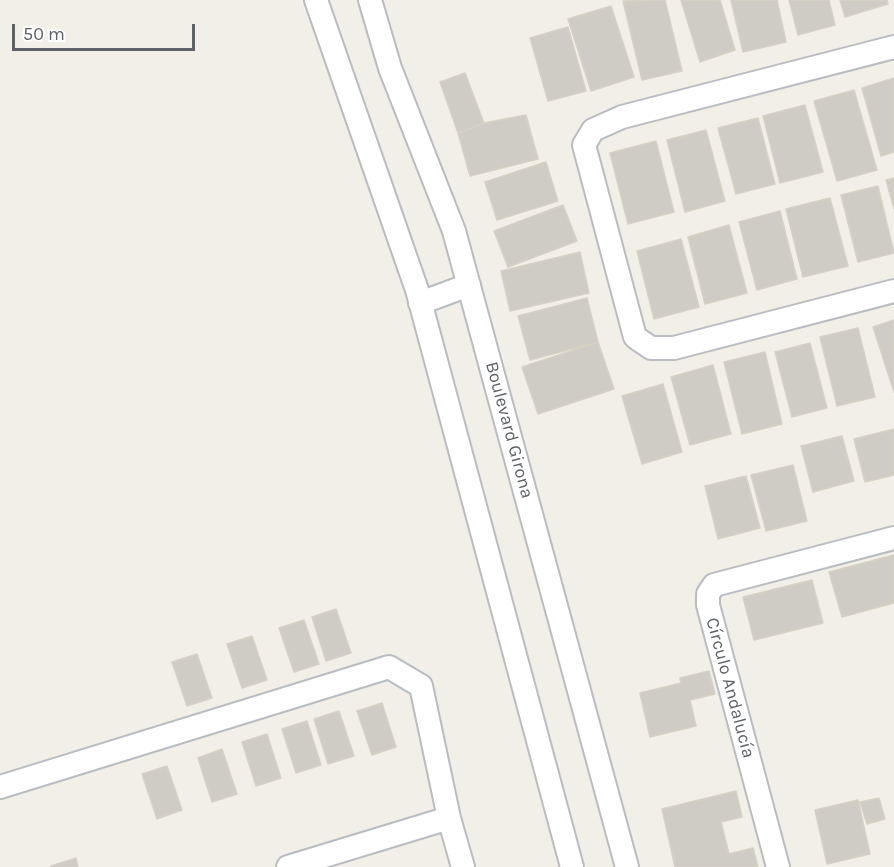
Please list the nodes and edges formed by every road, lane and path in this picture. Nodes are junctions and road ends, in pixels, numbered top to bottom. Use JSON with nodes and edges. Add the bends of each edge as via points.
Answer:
{"nodes":[{"id":1,"x":316,"y":0,"type":"edge"},
{"id":2,"x":370,"y":0,"type":"edge"},
{"id":3,"x":894,"y":47,"type":"edge"},
{"id":4,"x":469,"y":285,"type":"junction"},
{"id":5,"x":894,"y":291,"type":"edge"},
{"id":6,"x":420,"y":303,"type":"junction"},
{"id":7,"x":894,"y":538,"type":"edge"},
{"id":8,"x":0,"y":787,"type":"edge"},
{"id":9,"x":449,"y":818,"type":"junction"},
{"id":10,"x":288,"y":867,"type":"edge"},
{"id":11,"x":463,"y":867,"type":"edge"},
{"id":12,"x":572,"y":867,"type":"edge"},
{"id":13,"x":627,"y":867,"type":"edge"},
{"id":14,"x":778,"y":867,"type":"edge"}],
"edges":[{"from":1,"to":6,"type":"street"},
{"from":2,"to":4,"type":"street","name":"Boulevard Girona","via":[[390,68],[454,231]]},
{"from":3,"to":5,"type":"street","via":[[622,117],[593,130],[584,145],[635,338],[651,348],[674,348]]},
{"from":4,"to":6,"type":"street"},
{"from":4,"to":13,"type":"street","name":"Boulevard Girona"},
{"from":6,"to":12,"type":"street"},
{"from":7,"to":14,"type":"street","name":"Círculo Andalucía","via":[[714,585],[708,594]]},
{"from":8,"to":9,"type":"street","via":[[389,667],[421,686]]},
{"from":9,"to":10,"type":"street"},
{"from":9,"to":11,"type":"street"}]}
